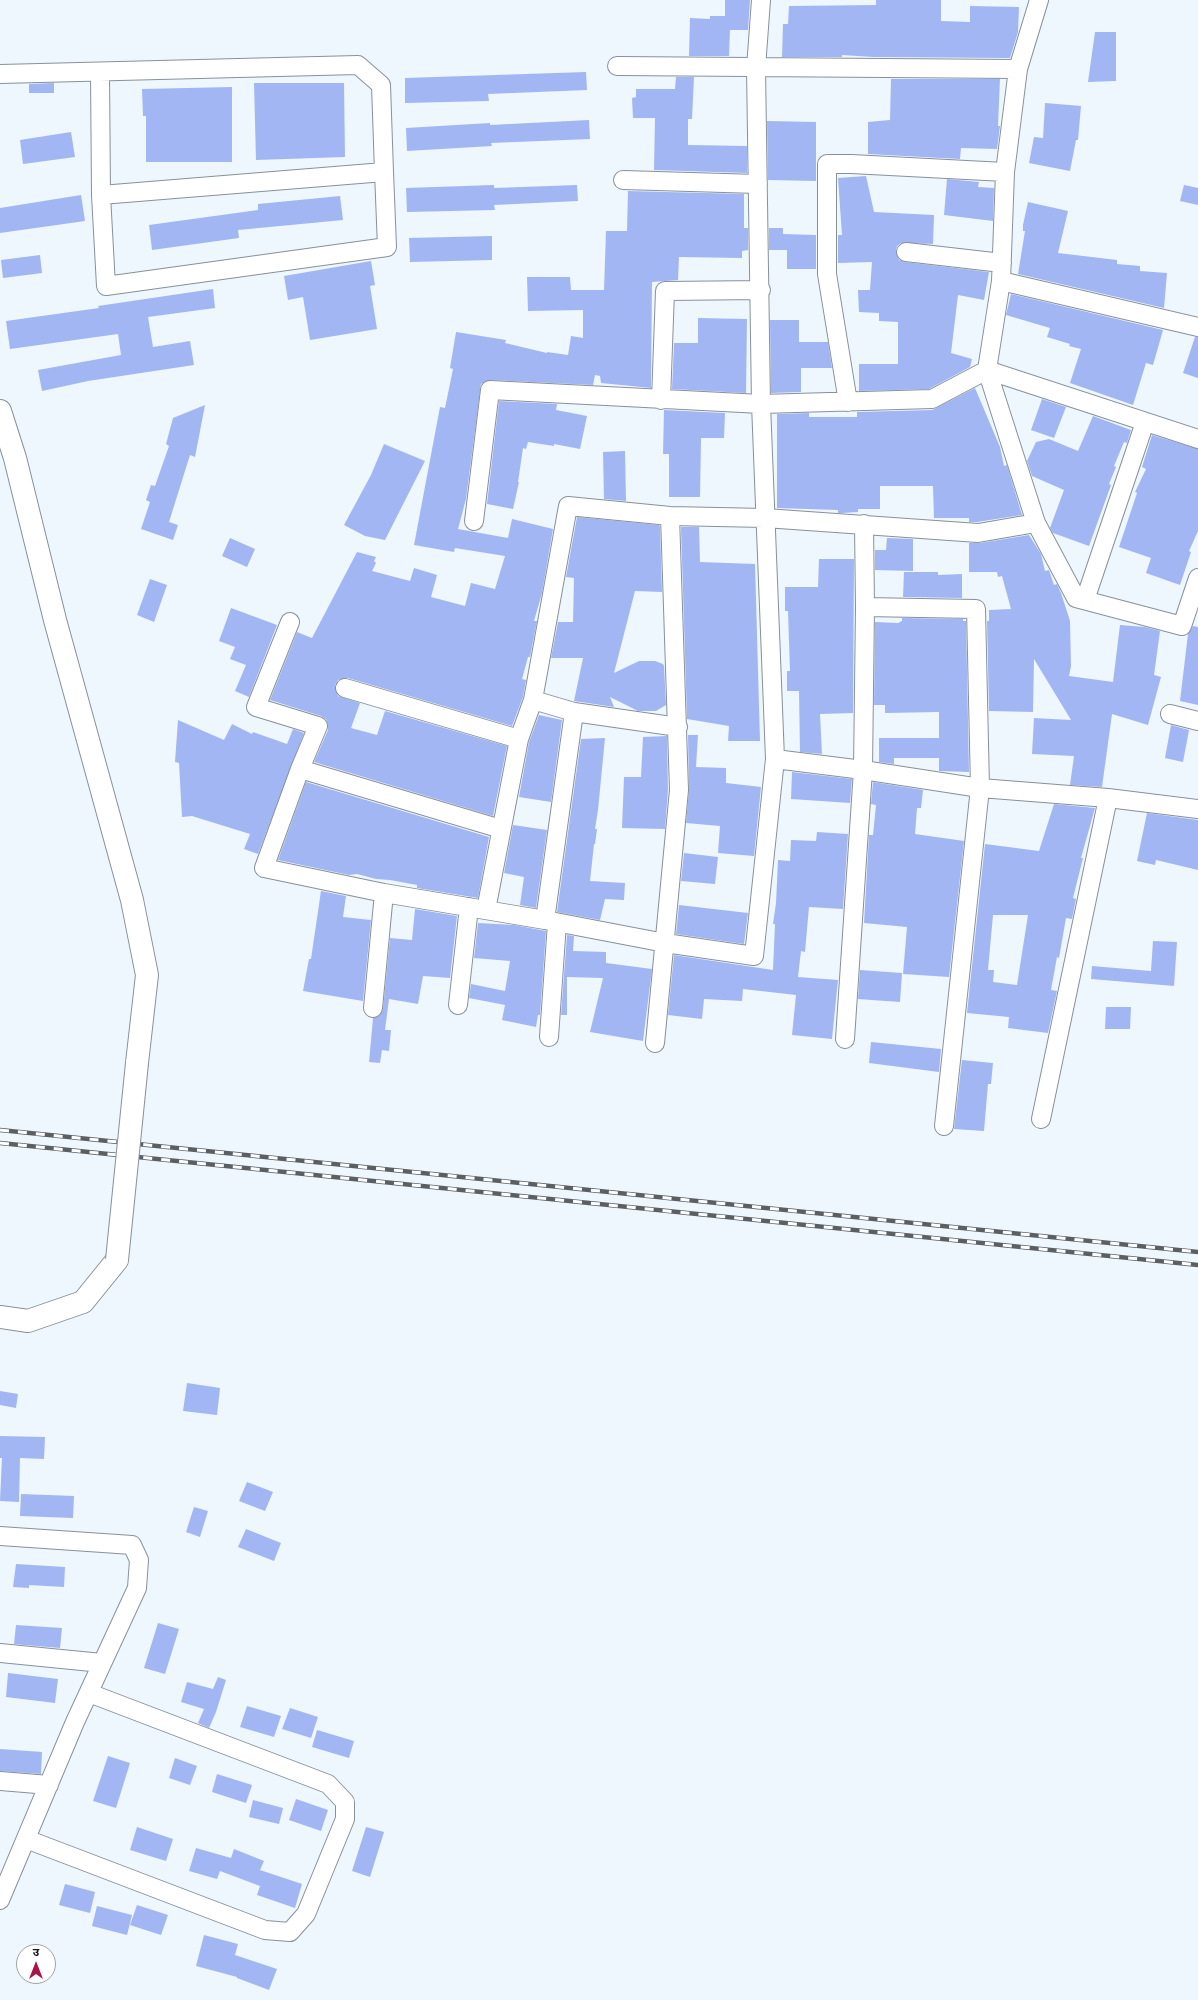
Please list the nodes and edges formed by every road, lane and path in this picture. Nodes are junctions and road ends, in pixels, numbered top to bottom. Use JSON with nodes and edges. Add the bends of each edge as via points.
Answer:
{"nodes":[{"id":1,"x":761,"y":0,"type":"edge"},
{"id":2,"x":1039,"y":0,"type":"edge"},
{"id":3,"x":617,"y":66,"type":"dead end"},
{"id":4,"x":756,"y":68,"type":"junction"},
{"id":5,"x":1018,"y":69,"type":"junction"},
{"id":6,"x":100,"y":72,"type":"junction"},
{"id":7,"x":0,"y":74,"type":"edge"},
{"id":8,"x":384,"y":172,"type":"junction"},
{"id":9,"x":1005,"y":172,"type":"junction"},
{"id":10,"x":623,"y":180,"type":"dead end"},
{"id":11,"x":758,"y":184,"type":"junction"},
{"id":12,"x":101,"y":195,"type":"junction"},
{"id":13,"x":906,"y":252,"type":"dead end"},
{"id":14,"x":1002,"y":263,"type":"junction"},
{"id":15,"x":1001,"y":281,"type":"junction"},
{"id":16,"x":760,"y":290,"type":"junction"},
{"id":17,"x":1198,"y":327,"type":"edge"},
{"id":18,"x":987,"y":370,"type":"junction"},
{"id":19,"x":661,"y":400,"type":"junction"},
{"id":20,"x":848,"y":402,"type":"junction"},
{"id":21,"x":761,"y":404,"type":"junction"},
{"id":22,"x":0,"y":411,"type":"edge"},
{"id":23,"x":1145,"y":422,"type":"junction"},
{"id":24,"x":1198,"y":439,"type":"edge"},
{"id":25,"x":670,"y":516,"type":"junction"},
{"id":26,"x":765,"y":518,"type":"junction"},
{"id":27,"x":474,"y":520,"type":"dead end"},
{"id":28,"x":1036,"y":523,"type":"junction"},
{"id":29,"x":864,"y":524,"type":"junction"},
{"id":30,"x":1198,"y":578,"type":"edge"},
{"id":31,"x":1085,"y":600,"type":"junction"},
{"id":32,"x":865,"y":607,"type":"junction"},
{"id":33,"x":290,"y":622,"type":"dead end"},
{"id":34,"x":345,"y":688,"type":"dead end"},
{"id":35,"x":533,"y":700,"type":"junction"},
{"id":36,"x":574,"y":712,"type":"junction"},
{"id":37,"x":1170,"y":714,"type":"dead end"},
{"id":38,"x":1198,"y":721,"type":"edge"},
{"id":39,"x":678,"y":727,"type":"junction"},
{"id":40,"x":519,"y":739,"type":"junction"},
{"id":41,"x":775,"y":759,"type":"junction"},
{"id":42,"x":300,"y":769,"type":"junction"},
{"id":43,"x":863,"y":770,"type":"junction"},
{"id":44,"x":980,"y":788,"type":"junction"},
{"id":45,"x":1108,"y":798,"type":"junction"},
{"id":46,"x":1198,"y":809,"type":"edge"},
{"id":47,"x":501,"y":829,"type":"junction"},
{"id":48,"x":384,"y":893,"type":"junction"},
{"id":49,"x":478,"y":909,"type":"junction"},
{"id":50,"x":551,"y":922,"type":"junction"},
{"id":51,"x":665,"y":943,"type":"junction"},
{"id":52,"x":458,"y":1005,"type":"dead end"},
{"id":53,"x":374,"y":1008,"type":"dead end"},
{"id":54,"x":549,"y":1037,"type":"dead end"},
{"id":55,"x":846,"y":1039,"type":"dead end"},
{"id":56,"x":655,"y":1043,"type":"dead end"},
{"id":57,"x":1041,"y":1119,"type":"dead end"},
{"id":58,"x":944,"y":1126,"type":"dead end"},
{"id":59,"x":0,"y":1317,"type":"edge"},
{"id":60,"x":0,"y":1536,"type":"edge"},
{"id":61,"x":0,"y":1653,"type":"edge"},
{"id":62,"x":102,"y":1663,"type":"junction"},
{"id":63,"x":89,"y":1693,"type":"junction"},
{"id":64,"x":0,"y":1781,"type":"edge"},
{"id":65,"x":49,"y":1785,"type":"junction"},
{"id":66,"x":26,"y":1839,"type":"junction"},
{"id":67,"x":0,"y":1900,"type":"edge"}],
"edges":[{"from":1,"to":4,"type":"street"},
{"from":2,"to":5,"type":"street"},
{"from":3,"to":4,"type":"street"},
{"from":4,"to":5,"type":"street"},
{"from":4,"to":11,"type":"street"},
{"from":5,"to":9,"type":"street"},
{"from":6,"to":7,"type":"street"},
{"from":6,"to":8,"type":"street","via":[[358,65],[381,85]]},
{"from":6,"to":12,"type":"street"},
{"from":8,"to":12,"type":"street"},
{"from":8,"to":12,"type":"street","via":[[387,247],[106,286]]},
{"from":9,"to":14,"type":"street"},
{"from":9,"to":20,"type":"street","via":[[827,164],[827,274]]},
{"from":10,"to":11,"type":"street"},
{"from":11,"to":16,"type":"street"},
{"from":13,"to":14,"type":"street"},
{"from":14,"to":15,"type":"street"},
{"from":15,"to":17,"type":"street"},
{"from":15,"to":18,"type":"street"},
{"from":16,"to":19,"type":"street","via":[[665,291]]},
{"from":16,"to":21,"type":"street"},
{"from":18,"to":20,"type":"street","via":[[932,399]]},
{"from":18,"to":23,"type":"street"},
{"from":18,"to":28,"type":"street"},
{"from":19,"to":21,"type":"street"},
{"from":19,"to":27,"type":"street","via":[[490,390]]},
{"from":20,"to":21,"type":"street"},
{"from":21,"to":26,"type":"street"},
{"from":22,"to":59,"type":"main road","bridge":true,"via":[[132,900],[147,975],[117,1260],[83,1302],[28,1321]]},
{"from":23,"to":24,"type":"street"},
{"from":23,"to":31,"type":"street"},
{"from":25,"to":26,"type":"street"},
{"from":25,"to":35,"type":"street","via":[[568,506]]},
{"from":25,"to":39,"type":"street"},
{"from":26,"to":29,"type":"street"},
{"from":26,"to":41,"type":"street"},
{"from":28,"to":29,"type":"street","via":[[978,533]]},
{"from":28,"to":31,"type":"street","via":[[1076,598]]},
{"from":29,"to":32,"type":"street"},
{"from":30,"to":31,"type":"street","via":[[1182,626]]},
{"from":32,"to":43,"type":"street"},
{"from":32,"to":44,"type":"street","via":[[976,609]]},
{"from":33,"to":42,"type":"street","via":[[256,707],[318,726]]},
{"from":34,"to":40,"type":"street"},
{"from":35,"to":36,"type":"street"},
{"from":35,"to":40,"type":"street"},
{"from":36,"to":39,"type":"street"},
{"from":36,"to":50,"type":"street"},
{"from":37,"to":38,"type":"street"},
{"from":39,"to":51,"type":"street","via":[[679,790]]},
{"from":40,"to":47,"type":"street"},
{"from":41,"to":43,"type":"street"},
{"from":41,"to":51,"type":"street","via":[[754,956]]},
{"from":42,"to":47,"type":"street"},
{"from":42,"to":48,"type":"street","via":[[264,868]]},
{"from":43,"to":44,"type":"street"},
{"from":43,"to":55,"type":"street"},
{"from":44,"to":45,"type":"street"},
{"from":44,"to":58,"type":"street"},
{"from":45,"to":46,"type":"street"},
{"from":45,"to":57,"type":"street"},
{"from":47,"to":49,"type":"street"},
{"from":48,"to":49,"type":"street"},
{"from":48,"to":53,"type":"street"},
{"from":49,"to":50,"type":"street"},
{"from":49,"to":52,"type":"street"},
{"from":50,"to":51,"type":"street"},
{"from":50,"to":54,"type":"street"},
{"from":51,"to":56,"type":"street"},
{"from":60,"to":62,"type":"street","via":[[132,1545],[139,1560],[137,1588]]},
{"from":61,"to":62,"type":"street"},
{"from":62,"to":63,"type":"street"},
{"from":63,"to":65,"type":"street"},
{"from":63,"to":66,"type":"street","via":[[328,1784],[345,1802],[345,1818],[306,1914],[290,1932],[265,1930]]},
{"from":64,"to":65,"type":"street"},
{"from":65,"to":66,"type":"street"},
{"from":66,"to":67,"type":"street"}]}
